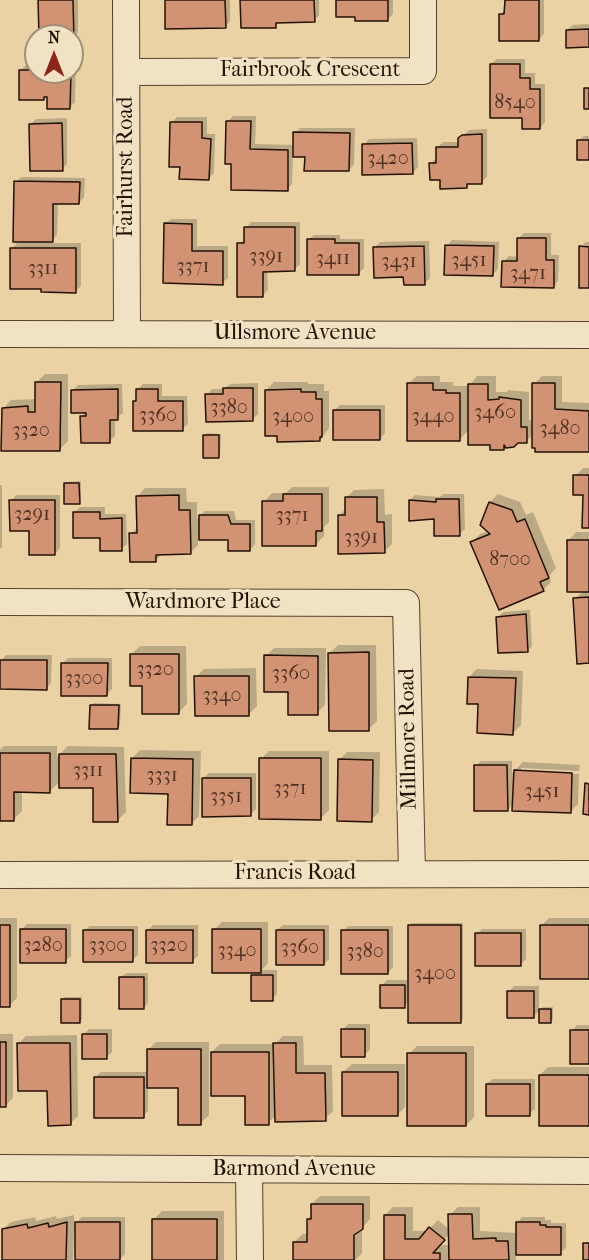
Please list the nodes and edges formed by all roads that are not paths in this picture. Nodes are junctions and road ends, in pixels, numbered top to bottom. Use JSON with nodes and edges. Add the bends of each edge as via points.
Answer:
{"nodes":[{"id":1,"x":126,"y":0,"type":"edge"},
{"id":2,"x":423,"y":0,"type":"edge"},
{"id":3,"x":127,"y":72,"type":"junction"},
{"id":4,"x":0,"y":334,"type":"edge"},
{"id":5,"x":127,"y":334,"type":"junction"},
{"id":6,"x":589,"y":335,"type":"edge"},
{"id":7,"x":0,"y":602,"type":"edge"},
{"id":8,"x":406,"y":603,"type":"joint"},
{"id":9,"x":412,"y":874,"type":"junction"},
{"id":10,"x":589,"y":874,"type":"edge"},
{"id":11,"x":0,"y":875,"type":"edge"},
{"id":12,"x":0,"y":1168,"type":"edge"},
{"id":13,"x":249,"y":1170,"type":"junction"},
{"id":14,"x":589,"y":1171,"type":"edge"},
{"id":15,"x":250,"y":1260,"type":"edge"}],
"edges":[{"from":1,"to":3,"type":"street","name":"Fairhurst Road"},
{"from":2,"to":3,"type":"street","name":"Fairbrook Crescent","via":[[423,71]]},
{"from":3,"to":5,"type":"street","name":"Fairhurst Road"},
{"from":4,"to":5,"type":"street","name":"Ullsmore Avenue"},
{"from":5,"to":6,"type":"street","name":"Ullsmore Avenue"},
{"from":7,"to":8,"type":"street","name":"Wardmore Place"},
{"from":8,"to":9,"type":"street","name":"Millmore Road"},
{"from":9,"to":10,"type":"street","name":"Francis Road"},
{"from":9,"to":11,"type":"street","name":"Francis Road"},
{"from":12,"to":13,"type":"street","name":"Barmond Avenue"},
{"from":13,"to":14,"type":"street","name":"Barmond Avenue"},
{"from":13,"to":15,"type":"street"}]}
